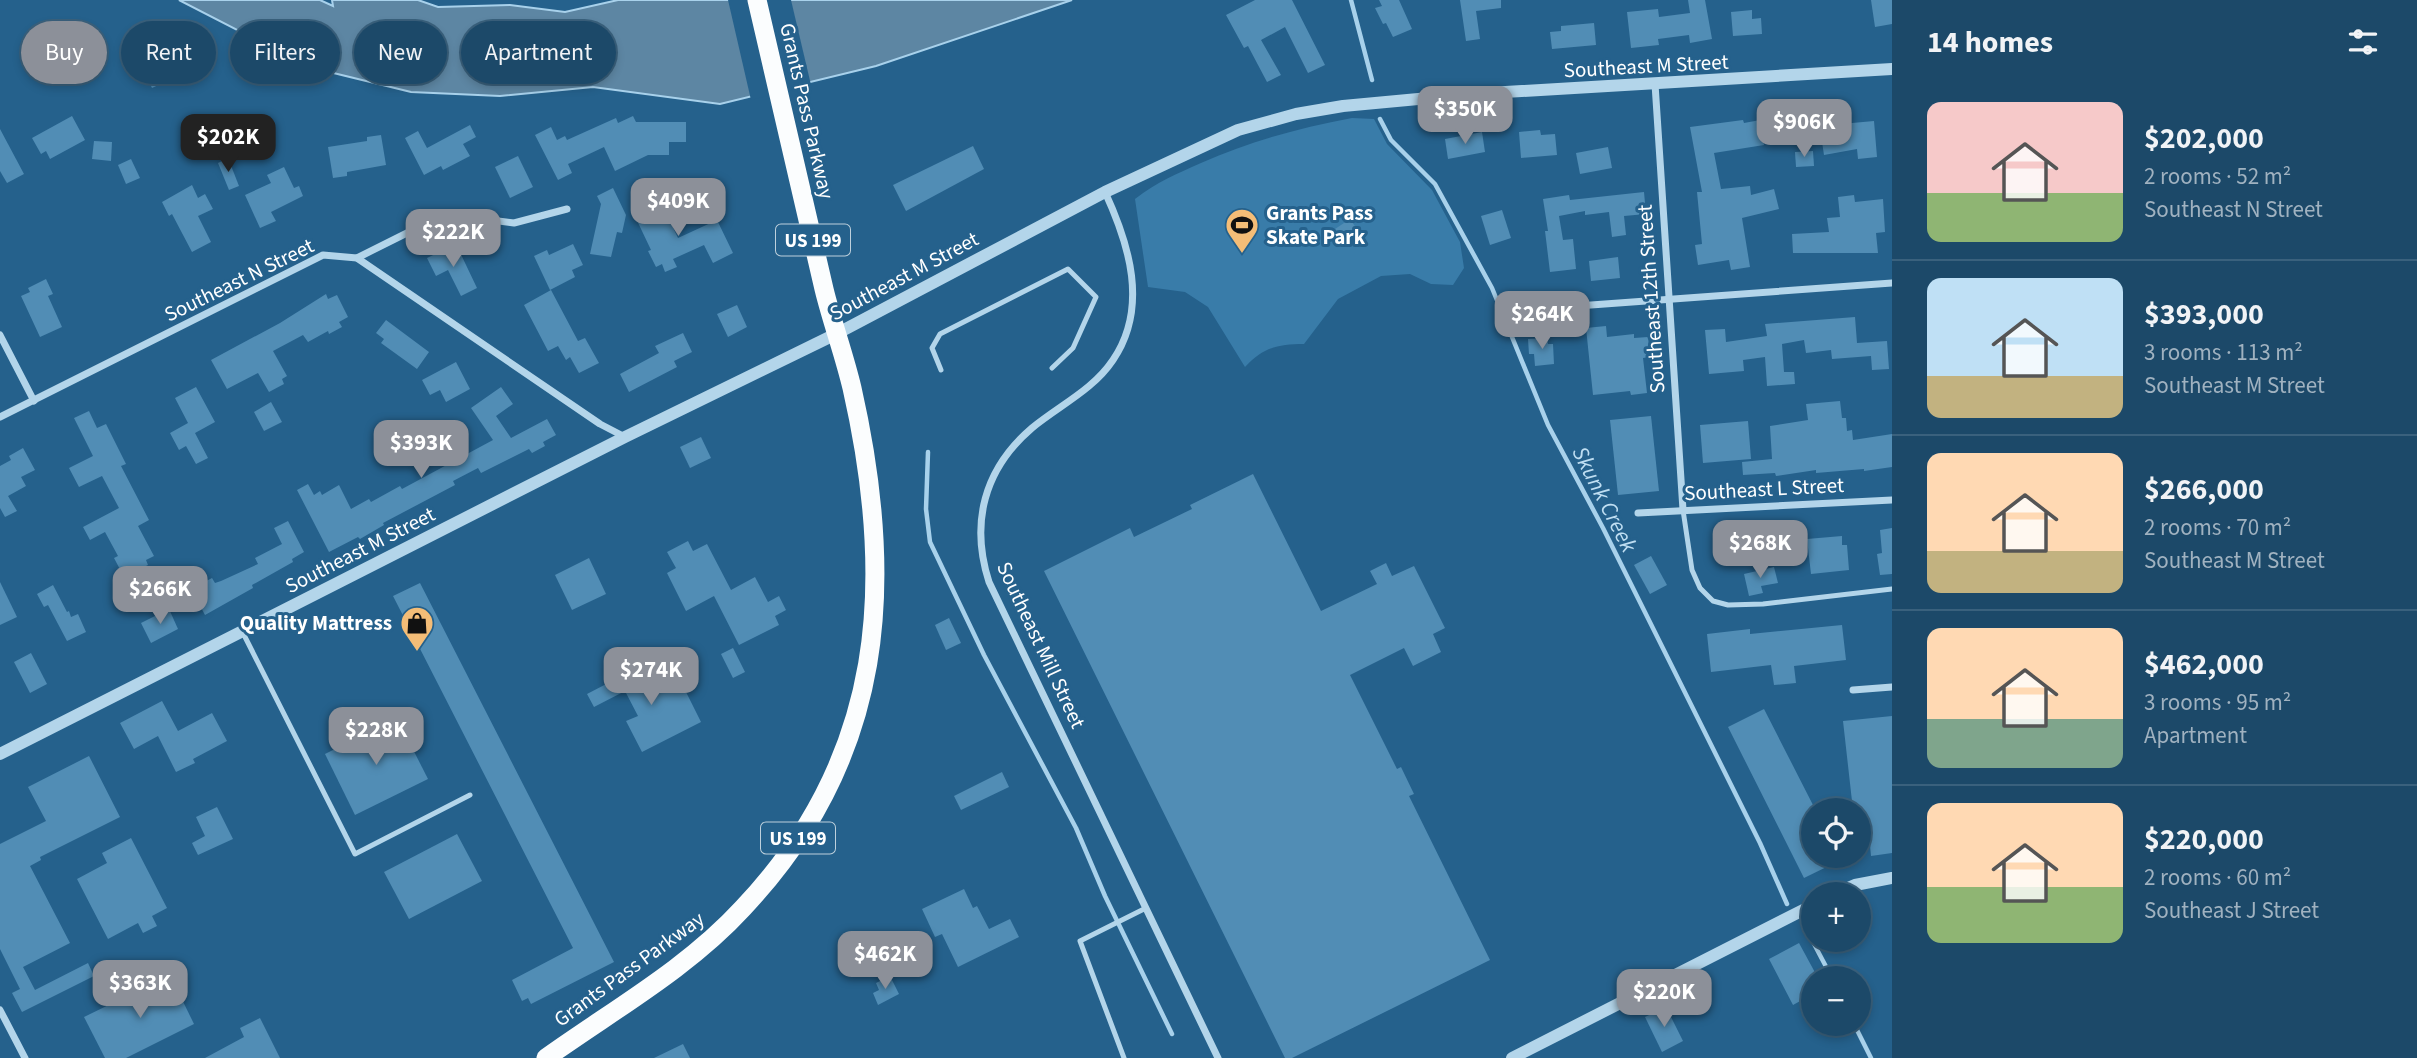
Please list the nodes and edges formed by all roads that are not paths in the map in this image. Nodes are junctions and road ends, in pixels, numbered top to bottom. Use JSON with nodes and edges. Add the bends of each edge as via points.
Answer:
{"nodes":[{"id":1,"x":757,"y":0,"type":"edge"},
{"id":2,"x":1892,"y":69,"type":"edge"},
{"id":3,"x":1655,"y":85,"type":"junction"},
{"id":4,"x":1105,"y":192,"type":"junction"},
{"id":5,"x":567,"y":209,"type":"dead end"},
{"id":6,"x":357,"y":258,"type":"junction"},
{"id":7,"x":1892,"y":283,"type":"edge"},
{"id":8,"x":1668,"y":299,"type":"junction"},
{"id":9,"x":1536,"y":309,"type":"dead end"},
{"id":10,"x":838,"y":333,"type":"junction"},
{"id":11,"x":0,"y":335,"type":"edge"},
{"id":12,"x":1052,"y":368,"type":"dead end"},
{"id":13,"x":941,"y":370,"type":"dead end"},
{"id":14,"x":34,"y":401,"type":"junction"},
{"id":15,"x":0,"y":417,"type":"edge"},
{"id":16,"x":625,"y":438,"type":"junction"},
{"id":17,"x":1892,"y":500,"type":"edge"},
{"id":18,"x":1683,"y":510,"type":"junction"},
{"id":19,"x":1638,"y":513,"type":"dead end"},
{"id":20,"x":1892,"y":589,"type":"edge"},
{"id":21,"x":242,"y":631,"type":"junction"},
{"id":22,"x":1892,"y":687,"type":"edge"},
{"id":23,"x":1853,"y":691,"type":"dead end"},
{"id":24,"x":0,"y":754,"type":"edge"},
{"id":25,"x":470,"y":795,"type":"dead end"},
{"id":26,"x":1892,"y":878,"type":"edge"},
{"id":27,"x":1871,"y":882,"type":"edge"},
{"id":28,"x":1146,"y":908,"type":"junction"},
{"id":29,"x":1801,"y":911,"type":"edge"},
{"id":30,"x":0,"y":1010,"type":"edge"},
{"id":31,"x":25,"y":1058,"type":"edge"},
{"id":32,"x":546,"y":1058,"type":"edge"},
{"id":33,"x":1124,"y":1058,"type":"edge"},
{"id":34,"x":1218,"y":1058,"type":"edge"},
{"id":35,"x":1512,"y":1058,"type":"edge"}],
"edges":[{"from":1,"to":10,"type":"highway","name":"Grants Pass Parkway","number":"US 199"},
{"from":2,"to":3,"type":"street","name":"Southeast M Street"},
{"from":3,"to":4,"type":"street","name":"Southeast M Street","via":[[1331,107],[1238,130]]},
{"from":3,"to":8,"type":"street","name":"Southeast 12th Street"},
{"from":4,"to":10,"type":"street","name":"Southeast M Street"},
{"from":4,"to":28,"type":"street","name":"Southeast Mill Street","via":[[1121,226],[1132,269],[1126,331],[1113,360],[1095,380],[1014,445],[992,478],[979,529],[989,582]]},
{"from":5,"to":6,"type":"street","via":[[514,223],[445,214]]},
{"from":6,"to":14,"type":"street","name":"Southeast N Street","via":[[323,255]]},
{"from":6,"to":16,"type":"street"},
{"from":7,"to":8,"type":"street"},
{"from":8,"to":9,"type":"street"},
{"from":8,"to":18,"type":"street","name":"Southeast 12th Street"},
{"from":10,"to":16,"type":"street","name":"Southeast M Street"},
{"from":10,"to":32,"type":"highway","name":"Grants Pass Parkway","number":"US 199","via":[[864,453],[876,574],[870,657],[847,743],[803,832],[743,909],[684,961]]},
{"from":11,"to":14,"type":"street"},
{"from":12,"to":13,"type":"lane","via":[[1073,348],[1096,296],[1068,270],[940,334],[932,348]]},
{"from":14,"to":15,"type":"street","name":"Southeast N Street"},
{"from":16,"to":21,"type":"street","name":"Southeast M Street"},
{"from":17,"to":18,"type":"street","name":"Southeast L Street"},
{"from":18,"to":19,"type":"street","name":"Southeast L Street"},
{"from":18,"to":20,"type":"lane","via":[[1692,570],[1713,601],[1763,604]]},
{"from":21,"to":24,"type":"street","name":"Southeast M Street"},
{"from":21,"to":25,"type":"lane","via":[[355,854]]},
{"from":22,"to":23,"type":"street"},
{"from":26,"to":27,"type":"street"},
{"from":28,"to":33,"type":"lane","via":[[1080,941]]},
{"from":28,"to":34,"type":"street","name":"Southeast Mill Street"},
{"from":29,"to":35,"type":"street"},
{"from":30,"to":31,"type":"street"}]}
